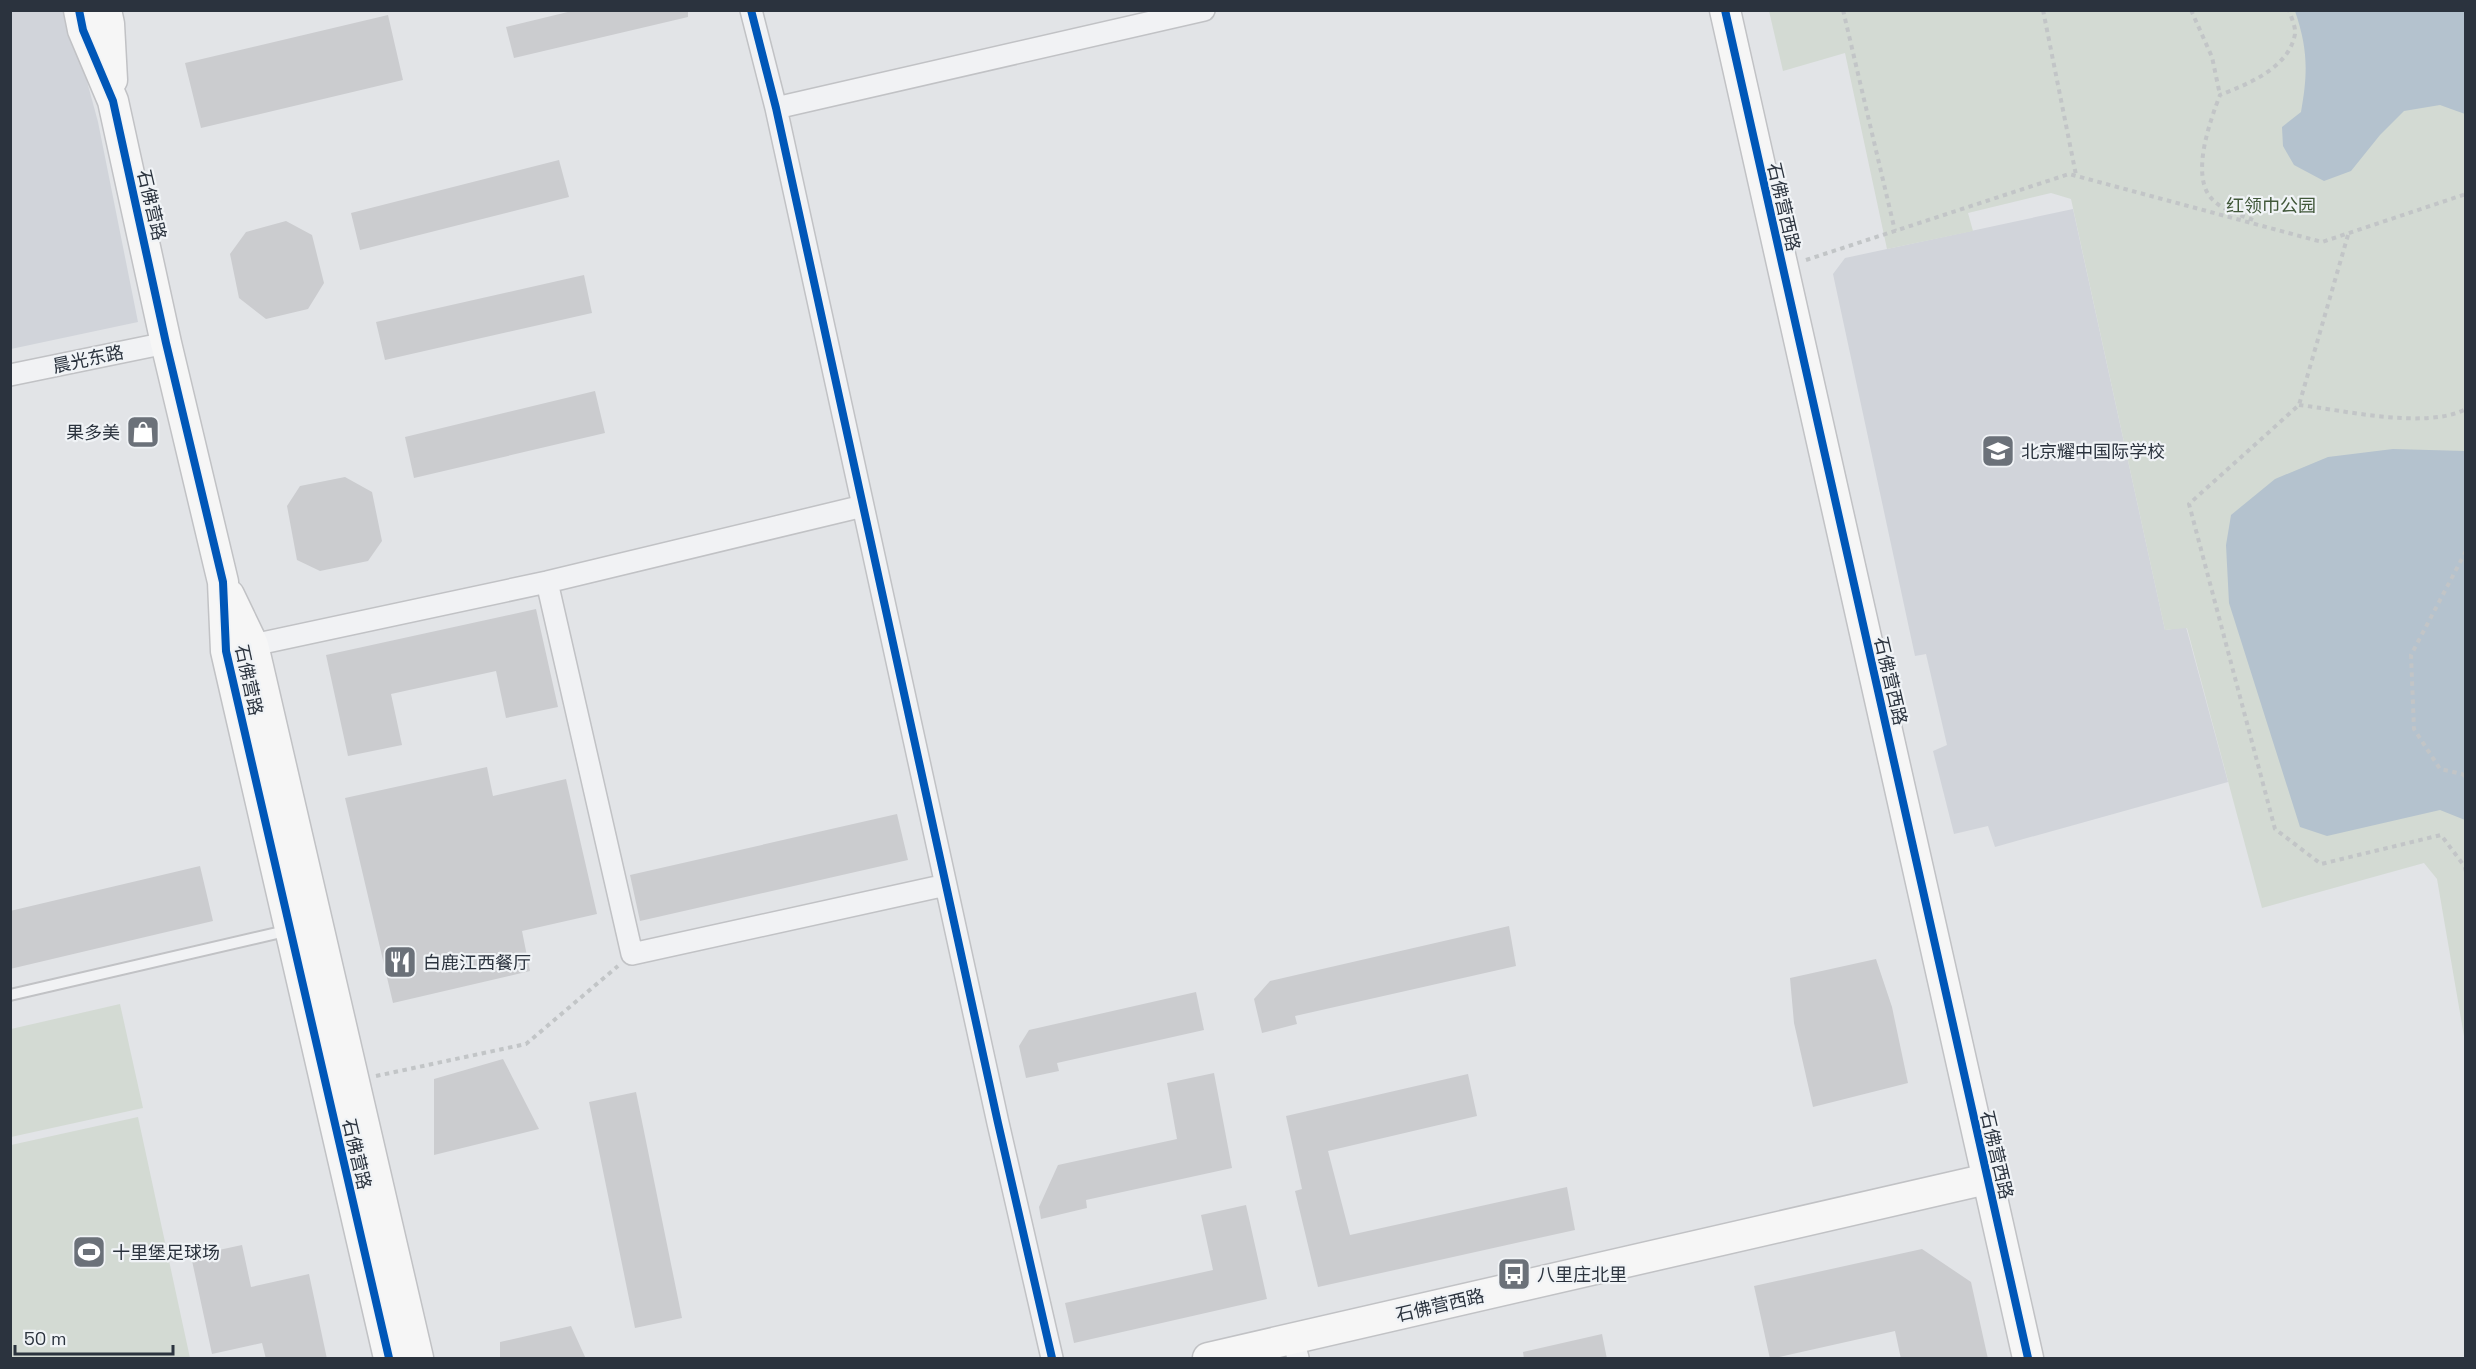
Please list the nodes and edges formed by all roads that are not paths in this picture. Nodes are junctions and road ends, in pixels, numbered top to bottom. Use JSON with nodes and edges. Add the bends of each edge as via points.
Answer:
{"nodes":[{"id":1,"x":79,"y":10,"type":"edge"},
{"id":2,"x":106,"y":10,"type":"edge"},
{"id":3,"x":751,"y":10,"type":"edge"},
{"id":4,"x":1204,"y":10,"type":"edge"},
{"id":5,"x":1725,"y":10,"type":"edge"},
{"id":6,"x":113,"y":100,"type":"junction"},
{"id":7,"x":777,"y":108,"type":"junction"},
{"id":8,"x":166,"y":343,"type":"junction"},
{"id":9,"x":10,"y":375,"type":"edge"},
{"id":10,"x":863,"y":506,"type":"junction"},
{"id":11,"x":223,"y":582,"type":"junction"},
{"id":12,"x":547,"y":582,"type":"junction"},
{"id":13,"x":253,"y":645,"type":"junction"},
{"id":14,"x":946,"y":885,"type":"junction"},
{"id":15,"x":290,"y":930,"type":"junction"},
{"id":16,"x":10,"y":995,"type":"edge"},
{"id":17,"x":1987,"y":1179,"type":"junction"},
{"id":18,"x":1296,"y":1349,"type":"edge"},
{"id":19,"x":388,"y":1359,"type":"edge"},
{"id":20,"x":418,"y":1359,"type":"edge"},
{"id":21,"x":1052,"y":1359,"type":"edge"},
{"id":22,"x":1208,"y":1359,"type":"edge"},
{"id":23,"x":2028,"y":1359,"type":"edge"}],
"edges":[{"from":1,"to":6,"type":"street","name":"石佛营路","via":[[83,30]]},
{"from":2,"to":6,"type":"street","name":"石佛营路"},
{"from":3,"to":7,"type":"street"},
{"from":4,"to":7,"type":"street"},
{"from":5,"to":17,"type":"street","name":"石佛营西路"},
{"from":6,"to":8,"type":"street","name":"石佛营路"},
{"from":7,"to":10,"type":"street"},
{"from":8,"to":9,"type":"street","name":"晨光东路"},
{"from":8,"to":11,"type":"street","name":"石佛营路"},
{"from":10,"to":12,"type":"street"},
{"from":10,"to":14,"type":"street"},
{"from":11,"to":13,"type":"street","name":"石佛营路"},
{"from":11,"to":15,"type":"street","name":"石佛营路","via":[[226,651]]},
{"from":12,"to":13,"type":"street"},
{"from":12,"to":14,"type":"street","via":[[632,954]]},
{"from":13,"to":20,"type":"street","name":"石佛营路"},
{"from":14,"to":21,"type":"street"},
{"from":15,"to":16,"type":"lane"},
{"from":15,"to":19,"type":"street","name":"石佛营路"},
{"from":17,"to":18,"type":"street","name":"石佛营西路"},
{"from":17,"to":23,"type":"street","name":"石佛营西路"},
{"from":18,"to":22,"type":"street","name":"石佛营西路"}]}
